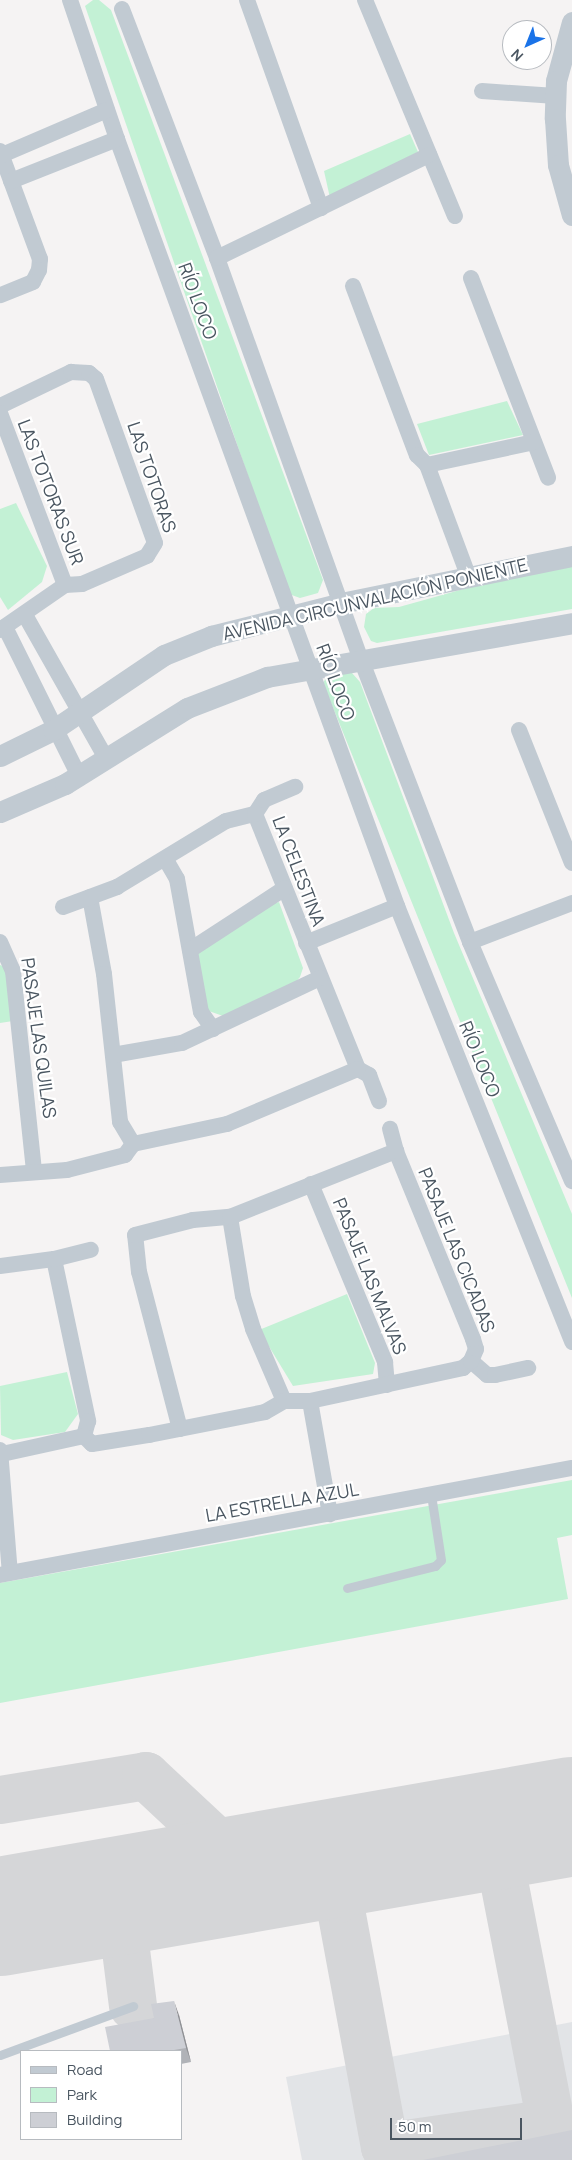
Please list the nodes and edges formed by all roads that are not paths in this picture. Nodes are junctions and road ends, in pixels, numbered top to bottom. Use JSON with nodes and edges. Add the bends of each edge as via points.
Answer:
{"nodes":[{"id":1,"x":70,"y":0,"type":"edge"},
{"id":2,"x":247,"y":0,"type":"edge"},
{"id":3,"x":365,"y":0,"type":"edge"},
{"id":4,"x":122,"y":9,"type":"dead end"},
{"id":5,"x":572,"y":22,"type":"edge"},
{"id":6,"x":482,"y":91,"type":"dead end"},
{"id":7,"x":556,"y":96,"type":"junction"},
{"id":8,"x":107,"y":110,"type":"junction"},
{"id":9,"x":117,"y":139,"type":"junction"},
{"id":10,"x":1,"y":153,"type":"edge"},
{"id":11,"x":430,"y":155,"type":"junction"},
{"id":12,"x":12,"y":181,"type":"junction"},
{"id":13,"x":321,"y":208,"type":"junction"},
{"id":14,"x":572,"y":215,"type":"edge"},
{"id":15,"x":455,"y":216,"type":"dead end"},
{"id":16,"x":217,"y":258,"type":"junction"},
{"id":17,"x":471,"y":278,"type":"dead end"},
{"id":18,"x":353,"y":286,"type":"dead end"},
{"id":19,"x":0,"y":295,"type":"edge"},
{"id":20,"x":0,"y":406,"type":"edge"},
{"id":21,"x":0,"y":413,"type":"edge"},
{"id":22,"x":534,"y":442,"type":"junction"},
{"id":23,"x":427,"y":465,"type":"junction"},
{"id":24,"x":548,"y":478,"type":"dead end"},
{"id":25,"x":572,"y":556,"type":"edge"},
{"id":26,"x":469,"y":578,"type":"junction"},
{"id":27,"x":65,"y":585,"type":"junction"},
{"id":28,"x":341,"y":603,"type":"junction"},
{"id":29,"x":25,"y":615,"type":"junction"},
{"id":30,"x":291,"y":616,"type":"junction"},
{"id":31,"x":572,"y":623,"type":"edge"},
{"id":32,"x":2,"y":628,"type":"edge"},
{"id":33,"x":362,"y":662,"type":"junction"},
{"id":34,"x":310,"y":671,"type":"junction"},
{"id":35,"x":79,"y":712,"type":"junction"},
{"id":36,"x":53,"y":730,"type":"junction"},
{"id":37,"x":519,"y":730,"type":"dead end"},
{"id":38,"x":0,"y":756,"type":"edge"},
{"id":39,"x":108,"y":760,"type":"junction"},
{"id":40,"x":79,"y":776,"type":"junction"},
{"id":41,"x":295,"y":787,"type":"dead end"},
{"id":42,"x":0,"y":812,"type":"edge"},
{"id":43,"x":255,"y":814,"type":"junction"},
{"id":44,"x":166,"y":860,"type":"junction"},
{"id":45,"x":572,"y":863,"type":"edge"},
{"id":46,"x":285,"y":888,"type":"junction"},
{"id":47,"x":90,"y":897,"type":"junction"},
{"id":48,"x":572,"y":903,"type":"edge"},
{"id":49,"x":63,"y":906,"type":"dead end"},
{"id":50,"x":397,"y":906,"type":"junction"},
{"id":51,"x":0,"y":942,"type":"edge"},
{"id":52,"x":306,"y":942,"type":"junction"},
{"id":53,"x":470,"y":942,"type":"junction"},
{"id":54,"x":190,"y":950,"type":"junction"},
{"id":55,"x":320,"y":978,"type":"junction"},
{"id":56,"x":213,"y":1029,"type":"junction"},
{"id":57,"x":113,"y":1054,"type":"junction"},
{"id":58,"x":358,"y":1069,"type":"junction"},
{"id":59,"x":379,"y":1101,"type":"dead end"},
{"id":60,"x":390,"y":1130,"type":"dead end"},
{"id":61,"x":133,"y":1144,"type":"junction"},
{"id":62,"x":396,"y":1151,"type":"junction"},
{"id":63,"x":34,"y":1172,"type":"junction"},
{"id":64,"x":0,"y":1175,"type":"edge"},
{"id":65,"x":571,"y":1177,"type":"edge"},
{"id":66,"x":311,"y":1184,"type":"junction"},
{"id":67,"x":230,"y":1217,"type":"junction"},
{"id":68,"x":91,"y":1250,"type":"dead end"},
{"id":69,"x":54,"y":1259,"type":"junction"},
{"id":70,"x":0,"y":1266,"type":"edge"},
{"id":71,"x":572,"y":1342,"type":"edge"},
{"id":72,"x":471,"y":1361,"type":"junction"},
{"id":73,"x":528,"y":1368,"type":"dead end"},
{"id":74,"x":386,"y":1385,"type":"junction"},
{"id":75,"x":284,"y":1401,"type":"junction"},
{"id":76,"x":310,"y":1401,"type":"junction"},
{"id":77,"x":180,"y":1429,"type":"junction"},
{"id":78,"x":84,"y":1436,"type":"junction"},
{"id":79,"x":1,"y":1452,"type":"edge"},
{"id":80,"x":572,"y":1468,"type":"edge"},
{"id":81,"x":431,"y":1495,"type":"junction"},
{"id":82,"x":330,"y":1514,"type":"junction"},
{"id":83,"x":5,"y":1574,"type":"edge"},
{"id":84,"x":346,"y":1588,"type":"dead end"},
{"id":85,"x":133,"y":2006,"type":"dead end"},
{"id":86,"x":0,"y":2055,"type":"edge"}],
"edges":[{"from":1,"to":8,"type":"street","name":"RÍO LOCO"},
{"from":2,"to":13,"type":"street"},
{"from":3,"to":11,"type":"street"},
{"from":4,"to":16,"type":"street","name":"RÍO LOCO"},
{"from":5,"to":7,"type":"street","via":[[558,67]]},
{"from":6,"to":7,"type":"street"},
{"from":7,"to":14,"type":"street","via":[[558,165]]},
{"from":8,"to":9,"type":"street","name":"RÍO LOCO"},
{"from":8,"to":10,"type":"street"},
{"from":9,"to":12,"type":"street"},
{"from":9,"to":30,"type":"street","name":"RÍO LOCO"},
{"from":10,"to":12,"type":"street"},
{"from":11,"to":13,"type":"street"},
{"from":11,"to":15,"type":"street"},
{"from":12,"to":19,"type":"street","via":[[40,258],[39,270],[25,286]]},
{"from":13,"to":16,"type":"street"},
{"from":16,"to":28,"type":"street","name":"RÍO LOCO"},
{"from":17,"to":22,"type":"street"},
{"from":18,"to":23,"type":"street","via":[[417,455]]},
{"from":20,"to":27,"type":"street","name":"LAS TOTORAS","via":[[71,372],[89,373],[96,379],[151,528],[155,543],[147,556],[82,584]]},
{"from":21,"to":27,"type":"street","name":"LAS TOTORAS SUR"},
{"from":22,"to":23,"type":"street"},
{"from":22,"to":24,"type":"street"},
{"from":23,"to":26,"type":"street"},
{"from":25,"to":26,"type":"street","name":"AVENIDA CIRCUNVALACIÓN PONIENTE"},
{"from":26,"to":28,"type":"street","name":"AVENIDA CIRCUNVALACIÓN PONIENTE"},
{"from":27,"to":29,"type":"street","name":"LAS TOTORAS"},
{"from":28,"to":30,"type":"street","name":"AVENIDA CIRCUNVALACIÓN PONIENTE"},
{"from":28,"to":33,"type":"street","name":"RÍO LOCO"},
{"from":29,"to":32,"type":"street","name":"LAS TOTORAS"},
{"from":29,"to":35,"type":"street"},
{"from":30,"to":34,"type":"street","name":"RÍO LOCO"},
{"from":30,"to":35,"type":"street","name":"AVENIDA CIRCUNVALACIÓN PONIENTE","via":[[211,636],[164,655]]},
{"from":31,"to":33,"type":"street"},
{"from":32,"to":36,"type":"street"},
{"from":33,"to":34,"type":"street"},
{"from":33,"to":53,"type":"street","name":"RÍO LOCO"},
{"from":34,"to":39,"type":"street","via":[[266,677],[206,699],[164,722]]},
{"from":34,"to":50,"type":"street","name":"RÍO LOCO"},
{"from":35,"to":36,"type":"street","name":"AVENIDA CIRCUNVALACIÓN PONIENTE"},
{"from":35,"to":39,"type":"street"},
{"from":36,"to":38,"type":"street","name":"AVENIDA CIRCUNVALACIÓN PONIENTE"},
{"from":36,"to":40,"type":"street"},
{"from":37,"to":45,"type":"street"},
{"from":39,"to":40,"type":"street"},
{"from":40,"to":42,"type":"street"},
{"from":41,"to":43,"type":"street","via":[[264,800]]},
{"from":43,"to":44,"type":"street","via":[[226,821]]},
{"from":43,"to":46,"type":"street","name":"LA CELESTINA"},
{"from":44,"to":47,"type":"street","via":[[117,887]]},
{"from":44,"to":54,"type":"street","via":[[177,878]]},
{"from":46,"to":52,"type":"street","name":"LA CELESTINA"},
{"from":46,"to":54,"type":"street"},
{"from":47,"to":49,"type":"street"},
{"from":47,"to":57,"type":"street","via":[[104,974]]},
{"from":48,"to":53,"type":"street"},
{"from":50,"to":52,"type":"street","name":"LA CELESTINA"},
{"from":50,"to":71,"type":"street","name":"RÍO LOCO"},
{"from":51,"to":63,"type":"street","name":"PASAJE LAS QUILAS","via":[[13,971]]},
{"from":52,"to":55,"type":"street","name":"LA CELESTINA"},
{"from":53,"to":65,"type":"street","name":"RÍO LOCO"},
{"from":54,"to":56,"type":"street","via":[[201,1012]]},
{"from":55,"to":56,"type":"street"},
{"from":55,"to":58,"type":"street","name":"LA CELESTINA"},
{"from":56,"to":57,"type":"street","via":[[182,1043]]},
{"from":57,"to":61,"type":"street","via":[[122,1129]]},
{"from":58,"to":59,"type":"street","name":"LA CELESTINA","via":[[369,1075]]},
{"from":58,"to":61,"type":"street","via":[[226,1124]]},
{"from":60,"to":62,"type":"street","name":"PASAJE LAS CICADAS"},
{"from":61,"to":63,"type":"street","via":[[124,1155],[80,1166]]},
{"from":62,"to":66,"type":"street"},
{"from":62,"to":72,"type":"street","name":"PASAJE LAS CICADAS","via":[[473,1339],[476,1349]]},
{"from":63,"to":64,"type":"street"},
{"from":66,"to":67,"type":"street"},
{"from":66,"to":74,"type":"street","name":"PASAJE LAS MALVAS","via":[[385,1362]]},
{"from":67,"to":75,"type":"street","via":[[243,1296],[265,1362]]},
{"from":67,"to":77,"type":"street","via":[[193,1220],[135,1235],[139,1272]]},
{"from":68,"to":69,"type":"street"},
{"from":69,"to":70,"type":"street"},
{"from":69,"to":78,"type":"street","via":[[88,1421]]},
{"from":72,"to":73,"type":"street","via":[[487,1374],[495,1375]]},
{"from":72,"to":74,"type":"street","via":[[463,1368]]},
{"from":74,"to":76,"type":"street"},
{"from":75,"to":76,"type":"street"},
{"from":75,"to":77,"type":"street","via":[[265,1412]]},
{"from":76,"to":82,"type":"street"},
{"from":77,"to":78,"type":"street","via":[[92,1444]]},
{"from":78,"to":79,"type":"street"},
{"from":79,"to":83,"type":"street"},
{"from":80,"to":81,"type":"street","name":"LA ESTRELLA AZUL"},
{"from":81,"to":82,"type":"street","name":"LA ESTRELLA AZUL"},
{"from":81,"to":84,"type":"lane","via":[[441,1560],[435,1566]]},
{"from":82,"to":83,"type":"street","name":"LA ESTRELLA AZUL"},
{"from":85,"to":86,"type":"lane"}]}
